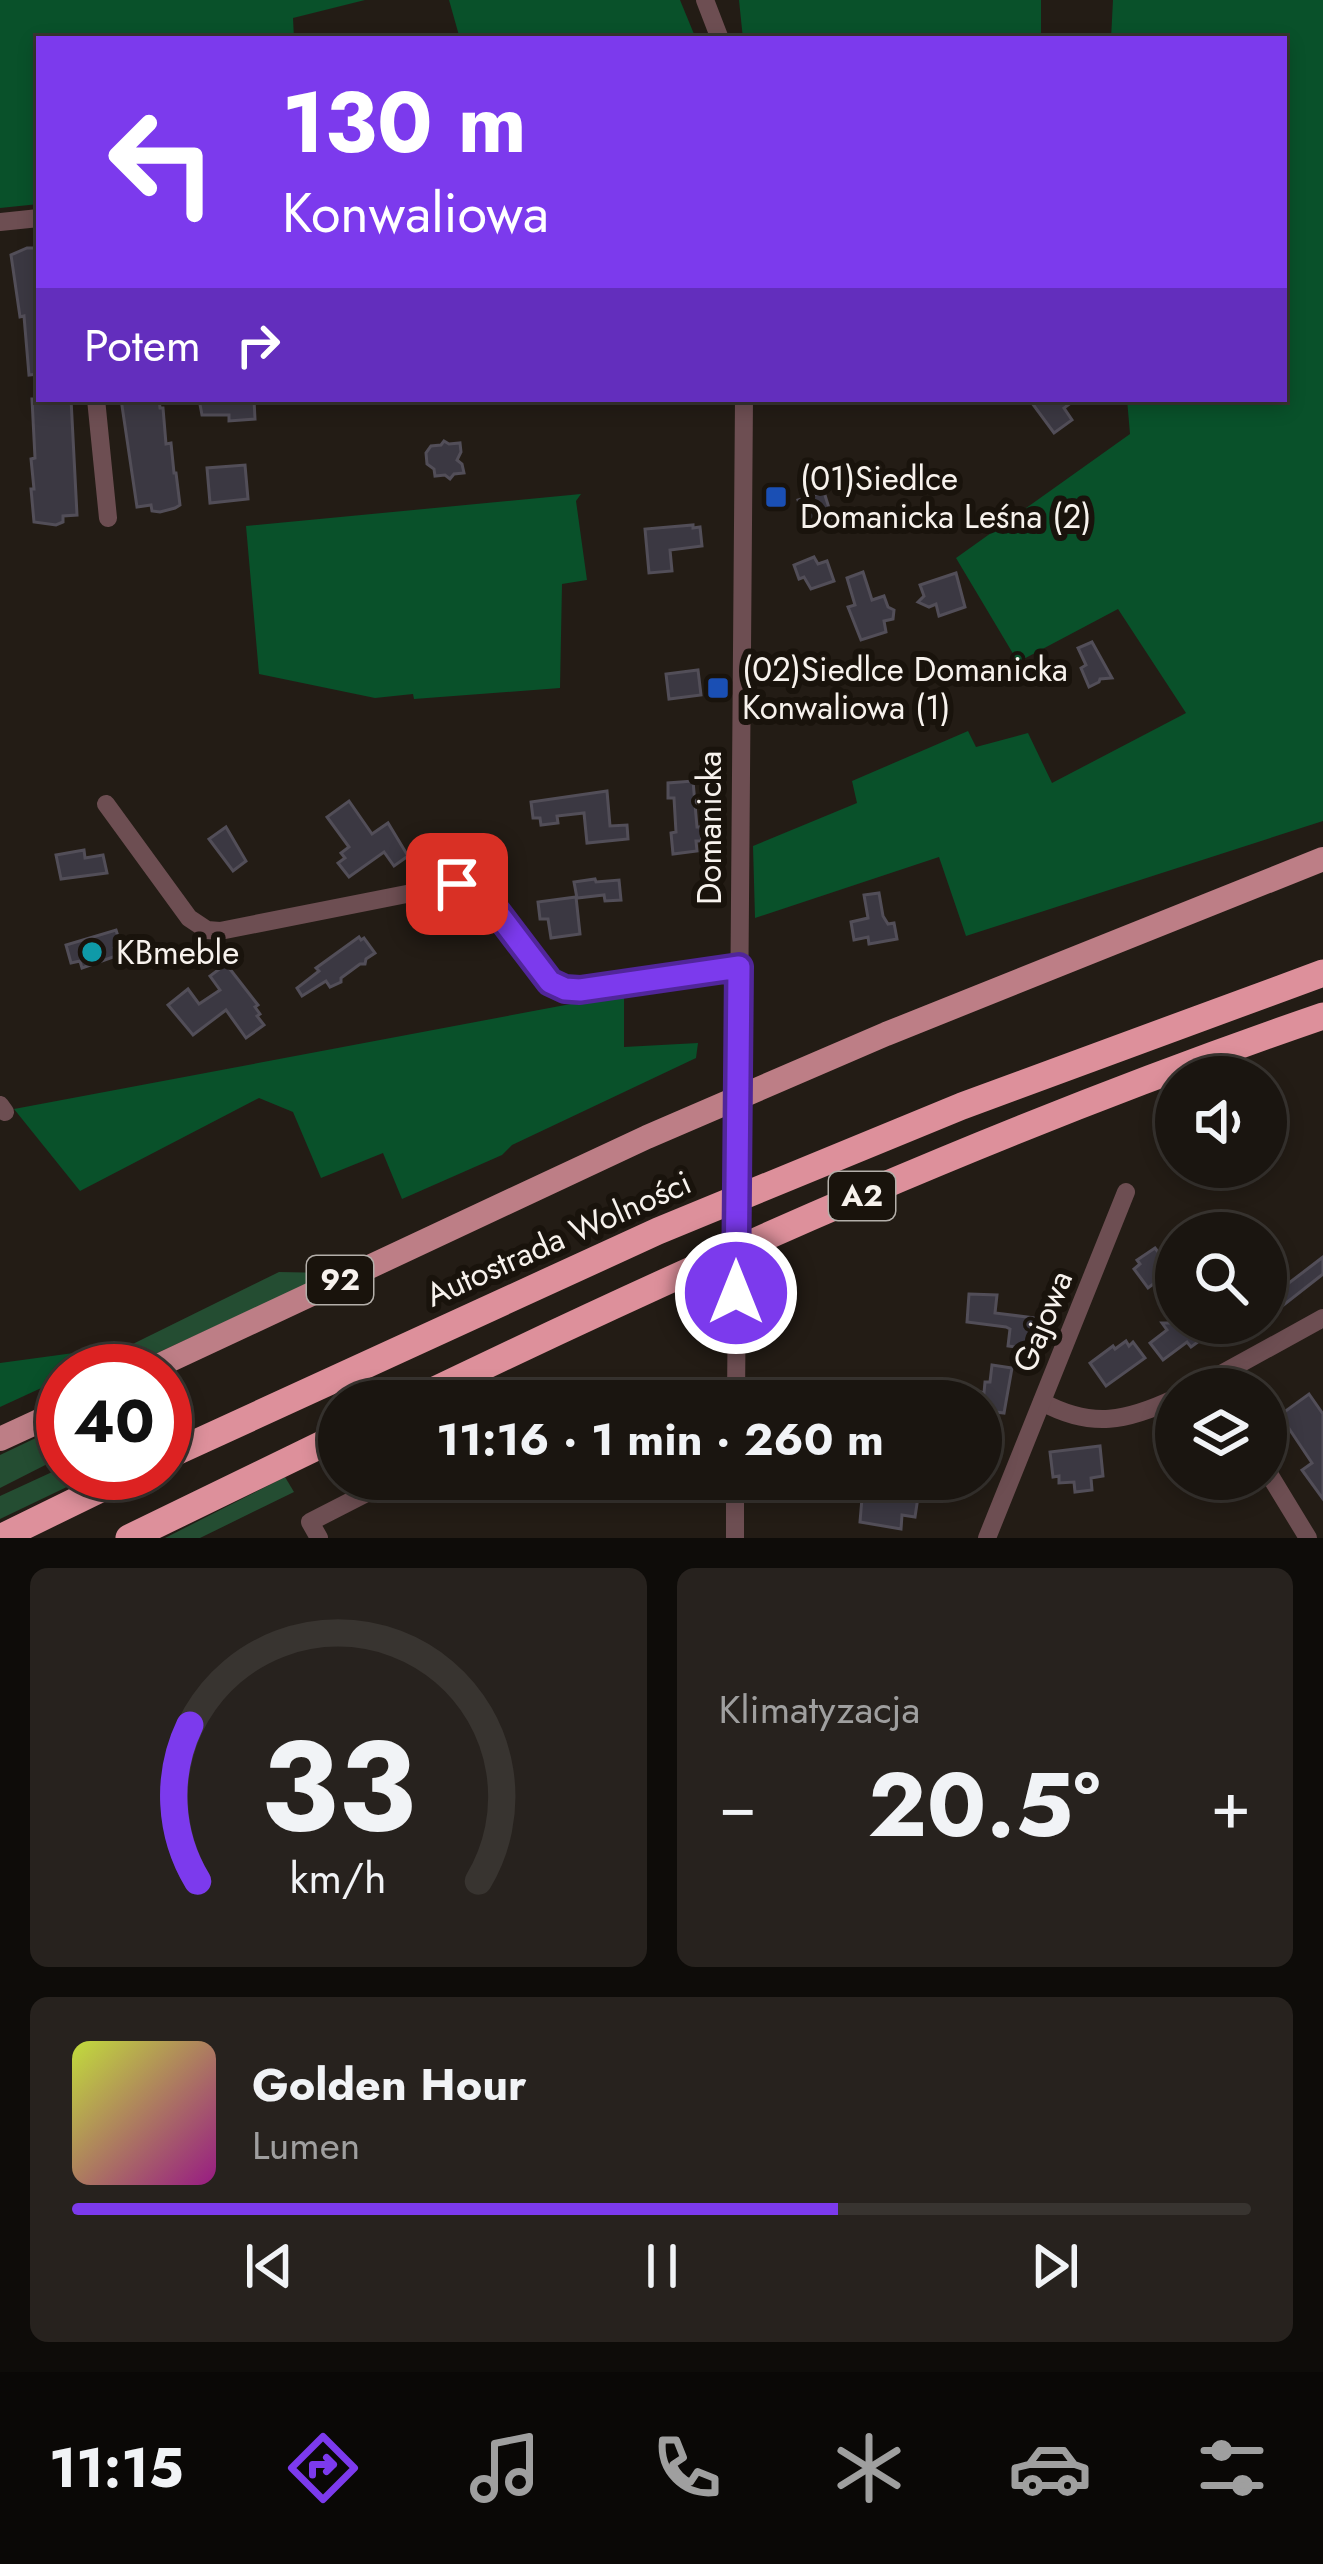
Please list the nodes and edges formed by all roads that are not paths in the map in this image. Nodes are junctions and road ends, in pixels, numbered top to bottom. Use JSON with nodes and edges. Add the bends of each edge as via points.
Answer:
{"nodes":[{"id":1,"x":705,"y":0,"type":"edge"},
{"id":2,"x":719,"y":36,"type":"edge"},
{"id":3,"x":36,"y":218,"type":"edge"},
{"id":4,"x":0,"y":222,"type":"edge"},
{"id":5,"x":96,"y":402,"type":"edge"},
{"id":6,"x":744,"y":402,"type":"edge"},
{"id":7,"x":108,"y":518,"type":"dead end"},
{"id":8,"x":106,"y":804,"type":"dead end"},
{"id":9,"x":1323,"y":860,"type":"edge"},
{"id":10,"x":739,"y":967,"type":"junction"},
{"id":11,"x":1323,"y":973,"type":"edge"},
{"id":12,"x":1323,"y":1016,"type":"edge"},
{"id":13,"x":1126,"y":1192,"type":"dead end"},
{"id":14,"x":1323,"y":1318,"type":"edge"},
{"id":15,"x":192,"y":1350,"type":"edge"},
{"id":16,"x":1243,"y":1368,"type":"edge"},
{"id":17,"x":457,"y":1380,"type":"edge"},
{"id":18,"x":736,"y":1380,"type":"edge"},
{"id":19,"x":1042,"y":1402,"type":"junction"},
{"id":20,"x":1155,"y":1408,"type":"edge"},
{"id":21,"x":36,"y":1422,"type":"edge"},
{"id":22,"x":0,"y":1438,"type":"edge"},
{"id":23,"x":192,"y":1445,"type":"edge"},
{"id":24,"x":318,"y":1446,"type":"edge"},
{"id":25,"x":78,"y":1500,"type":"edge"},
{"id":26,"x":348,"y":1500,"type":"edge"},
{"id":27,"x":735,"y":1500,"type":"edge"},
{"id":28,"x":1285,"y":1500,"type":"edge"},
{"id":29,"x":0,"y":1538,"type":"edge"},
{"id":30,"x":129,"y":1538,"type":"edge"},
{"id":31,"x":320,"y":1538,"type":"edge"},
{"id":32,"x":735,"y":1538,"type":"edge"},
{"id":33,"x":987,"y":1538,"type":"edge"},
{"id":34,"x":1308,"y":1538,"type":"edge"}],
"edges":[{"from":1,"to":2,"type":"street"},
{"from":3,"to":4,"type":"street"},
{"from":5,"to":7,"type":"street"},
{"from":6,"to":10,"type":"street","name":"Domanicka"},
{"from":8,"to":10,"type":"street","via":[[189,918],[207,930],[457,884],[483,894],[550,982],[565,989]]},
{"from":9,"to":15,"type":"main road","number":"92","via":[[647,1137]]},
{"from":10,"to":18,"type":"street","name":"Domanicka"},
{"from":11,"to":23,"type":"highway","name":"Autostrada Wolności","number":"A2","via":[[962,1106],[658,1231]]},
{"from":12,"to":17,"type":"highway","number":"A2","via":[[952,1157]]},
{"from":13,"to":19,"type":"street","name":"Gajowa"},
{"from":14,"to":16,"type":"street"},
{"from":19,"to":20,"type":"street","via":[[1110,1421]]},
{"from":19,"to":33,"type":"street","name":"Gajowa"},
{"from":21,"to":22,"type":"main road"},
{"from":24,"to":30,"type":"highway"},
{"from":25,"to":29,"type":"highway"},
{"from":26,"to":31,"type":"street","via":[[310,1522]]},
{"from":27,"to":32,"type":"street"},
{"from":28,"to":34,"type":"street"}]}
